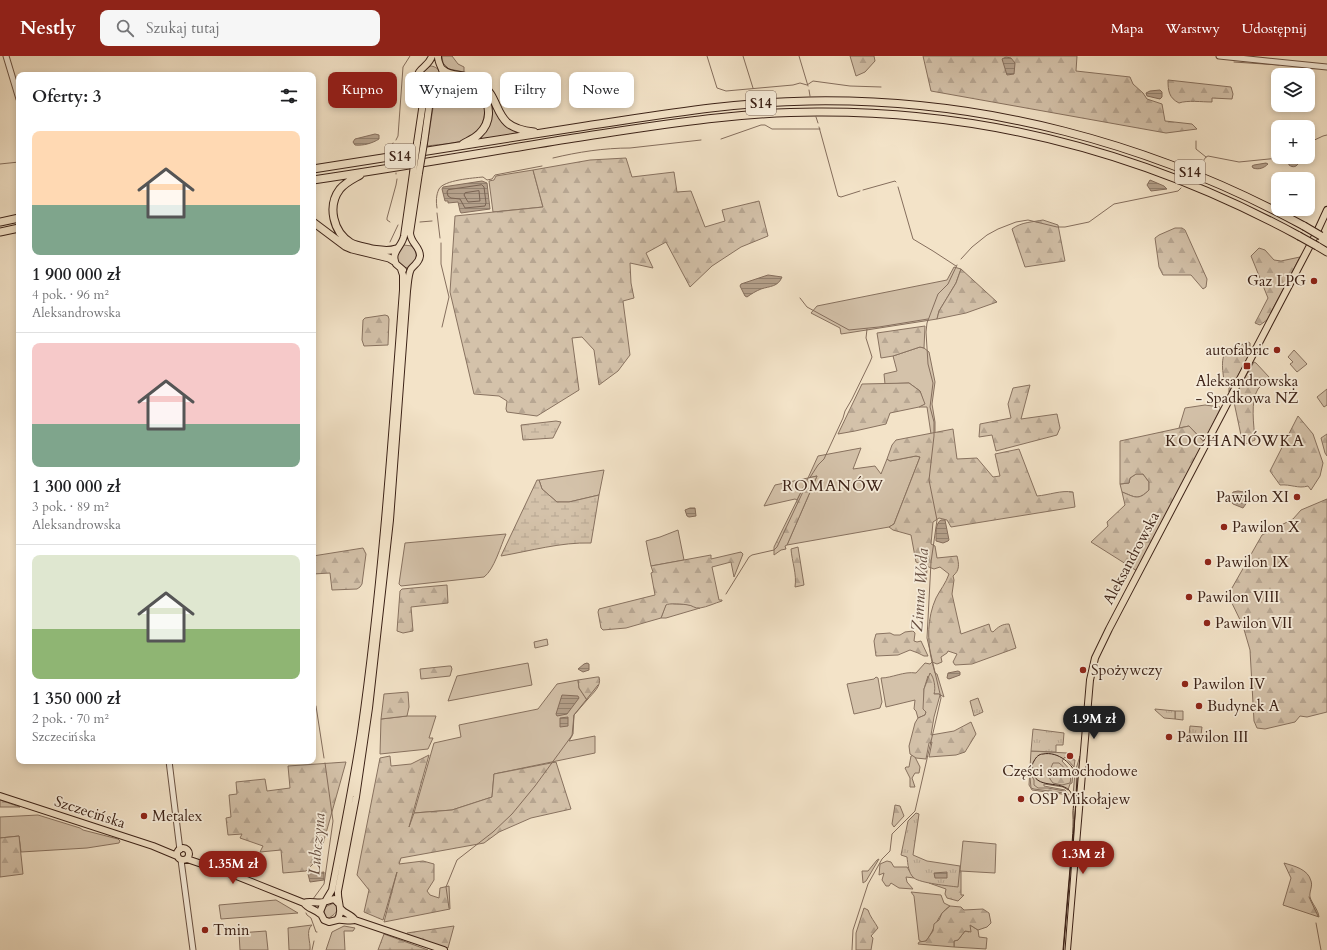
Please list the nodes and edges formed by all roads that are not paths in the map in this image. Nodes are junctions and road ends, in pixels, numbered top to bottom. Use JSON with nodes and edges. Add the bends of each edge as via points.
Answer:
{"nodes":[{"id":1,"x":6,"y":56,"type":"edge"},
{"id":2,"x":432,"y":56,"type":"edge"},
{"id":3,"x":438,"y":56,"type":"edge"},
{"id":4,"x":1219,"y":56,"type":"edge"},
{"id":5,"x":428,"y":64,"type":"junction"},
{"id":6,"x":1327,"y":67,"type":"edge"},
{"id":7,"x":442,"y":68,"type":"junction"},
{"id":8,"x":419,"y":72,"type":"edge"},
{"id":9,"x":443,"y":72,"type":"edge"},
{"id":10,"x":16,"y":89,"type":"edge"},
{"id":11,"x":423,"y":108,"type":"edge"},
{"id":12,"x":428,"y":108,"type":"edge"},
{"id":13,"x":488,"y":108,"type":"edge"},
{"id":14,"x":544,"y":133,"type":"junction"},
{"id":15,"x":420,"y":143,"type":"junction"},
{"id":16,"x":458,"y":147,"type":"junction"},
{"id":17,"x":316,"y":169,"type":"edge"},
{"id":18,"x":372,"y":170,"type":"junction"},
{"id":19,"x":416,"y":173,"type":"junction"},
{"id":20,"x":316,"y":179,"type":"edge"},
{"id":21,"x":1327,"y":210,"type":"edge"},
{"id":22,"x":16,"y":219,"type":"edge"},
{"id":23,"x":0,"y":222,"type":"edge"},
{"id":24,"x":316,"y":224,"type":"edge"},
{"id":25,"x":16,"y":229,"type":"edge"},
{"id":26,"x":0,"y":232,"type":"edge"},
{"id":27,"x":1324,"y":238,"type":"edge"},
{"id":28,"x":414,"y":244,"type":"junction"},
{"id":29,"x":399,"y":247,"type":"junction"},
{"id":30,"x":1327,"y":252,"type":"edge"},
{"id":31,"x":394,"y":261,"type":"junction"},
{"id":32,"x":400,"y":269,"type":"junction"},
{"id":33,"x":411,"y":269,"type":"junction"},
{"id":34,"x":169,"y":764,"type":"edge"},
{"id":35,"x":0,"y":796,"type":"edge"},
{"id":36,"x":182,"y":855,"type":"junction"},
{"id":37,"x":325,"y":901,"type":"junction"},
{"id":38,"x":304,"y":903,"type":"junction"},
{"id":39,"x":340,"y":906,"type":"junction"},
{"id":40,"x":320,"y":914,"type":"junction"},
{"id":41,"x":336,"y":920,"type":"junction"},
{"id":42,"x":355,"y":920,"type":"junction"},
{"id":43,"x":193,"y":950,"type":"edge"},
{"id":44,"x":444,"y":950,"type":"edge"},
{"id":45,"x":1067,"y":950,"type":"edge"}],
"edges":[{"from":1,"to":10,"type":"street"},
{"from":2,"to":5,"type":"main road"},
{"from":3,"to":7,"type":"main road","via":[[438,63]]},
{"from":4,"to":6,"type":"street"},
{"from":5,"to":7,"type":"main road"},
{"from":5,"to":8,"type":"main road"},
{"from":7,"to":9,"type":"main road"},
{"from":7,"to":14,"type":"highway","via":[[447,73],[473,78],[480,82],[490,94],[500,115],[514,128]]},
{"from":11,"to":15,"type":"main road"},
{"from":12,"to":15,"type":"main road"},
{"from":13,"to":16,"type":"highway","via":[[483,130]]},
{"from":14,"to":16,"type":"highway","number":"S14"},
{"from":14,"to":27,"type":"highway","number":"S14","bridge":true,"via":[[684,111],[809,101],[890,103],[970,112],[1071,132],[1129,149],[1228,188]]},
{"from":15,"to":19,"type":"main road","bridge":true},
{"from":16,"to":17,"type":"highway","number":"S14"},
{"from":18,"to":20,"type":"highway","number":"S14"},
{"from":18,"to":29,"type":"highway","via":[[346,183],[340,190],[333,205],[335,223],[345,238],[352,243],[386,251]]},
{"from":18,"to":30,"type":"highway","number":"S14","bridge":true,"via":[[703,120],[808,112],[903,115],[967,122],[1068,142],[1212,192]]},
{"from":19,"to":28,"type":"main road","via":[[410,233]]},
{"from":19,"to":29,"type":"main road","via":[[406,230]]},
{"from":21,"to":45,"type":"main road","name":"Aleksandrowska","via":[[1095,658],[1090,680]]},
{"from":22,"to":23,"type":"highway"},
{"from":24,"to":31,"type":"highway","via":[[352,249]]},
{"from":25,"to":26,"type":"highway"},
{"from":28,"to":29,"type":"main road","via":[[407,243]]},
{"from":28,"to":33,"type":"main road","via":[[420,255],[419,261]]},
{"from":29,"to":31,"type":"main road"},
{"from":31,"to":32,"type":"main road"},
{"from":32,"to":33,"type":"main road"},
{"from":32,"to":37,"type":"main road","via":[[403,290],[389,479],[367,681],[356,763],[338,858],[331,893]]},
{"from":33,"to":39,"type":"main road","via":[[390,513],[370,700],[338,891]]},
{"from":34,"to":36,"type":"street"},
{"from":35,"to":36,"type":"main road","name":"Szczecińska"},
{"from":36,"to":38,"type":"main road","name":"Szczecińska"},
{"from":36,"to":43,"type":"street"},
{"from":37,"to":38,"type":"main road","name":"Szczecińska"},
{"from":37,"to":39,"type":"main road","via":[[334,899]]},
{"from":37,"to":40,"type":"main road"},
{"from":38,"to":40,"type":"main road","name":"Szczecińska"},
{"from":39,"to":41,"type":"main road"},
{"from":39,"to":42,"type":"main road","via":[[345,914]]},
{"from":40,"to":41,"type":"main road","via":[[326,922]]},
{"from":41,"to":42,"type":"main road"},
{"from":42,"to":44,"type":"main road"}]}
